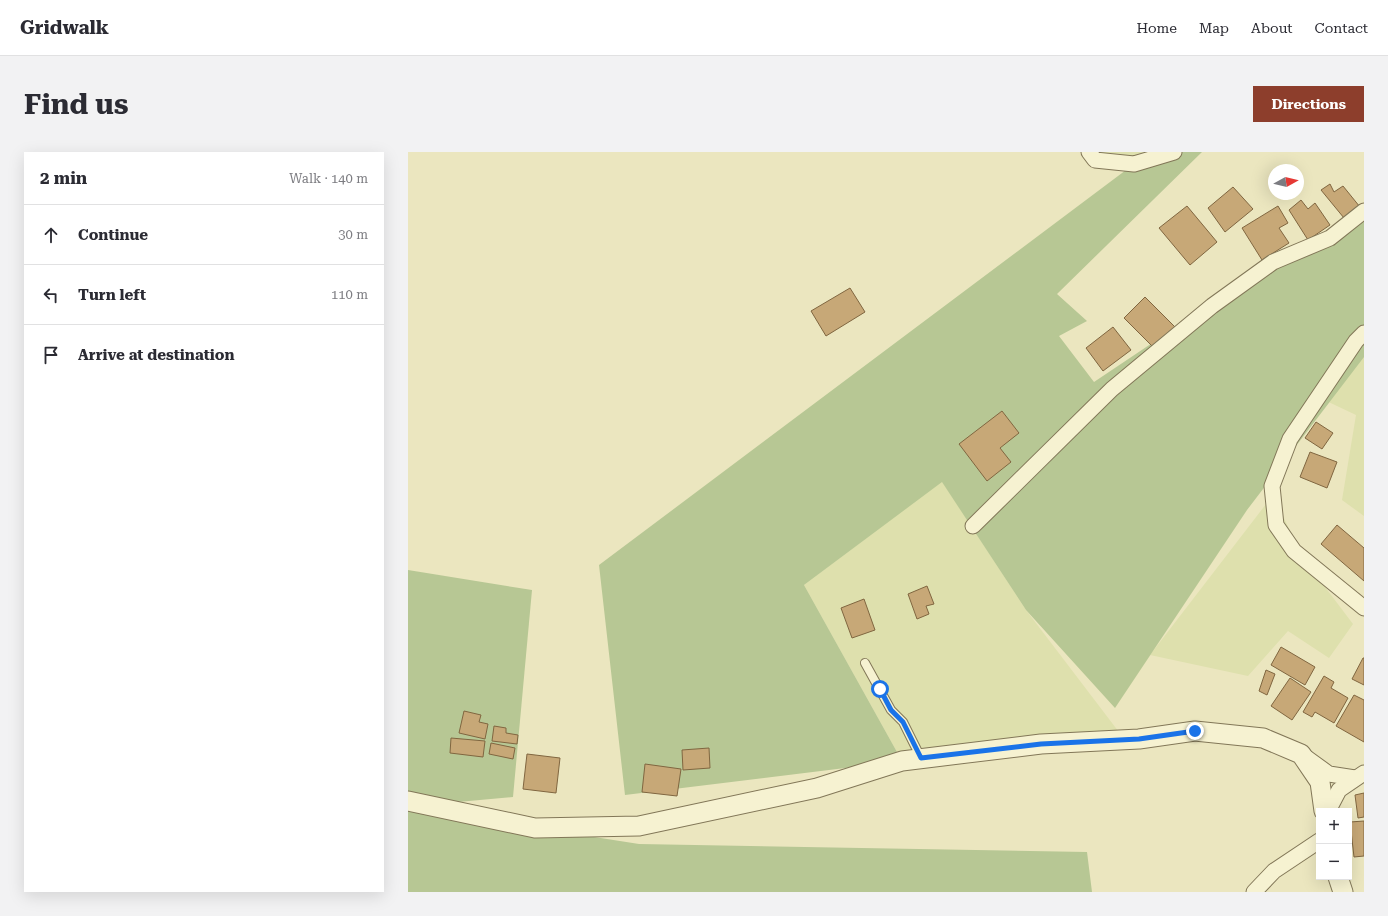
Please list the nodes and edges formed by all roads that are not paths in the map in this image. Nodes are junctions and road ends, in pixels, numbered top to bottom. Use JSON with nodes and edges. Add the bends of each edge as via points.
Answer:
{"nodes":[{"id":1,"x":1089,"y":152,"type":"edge"},
{"id":2,"x":1174,"y":152,"type":"edge"},
{"id":3,"x":1364,"y":211,"type":"edge"},
{"id":4,"x":1364,"y":333,"type":"edge"},
{"id":5,"x":973,"y":526,"type":"dead end"},
{"id":6,"x":1364,"y":608,"type":"edge"},
{"id":7,"x":865,"y":664,"type":"dead end"},
{"id":8,"x":1301,"y":754,"type":"junction"},
{"id":9,"x":921,"y":758,"type":"junction"},
{"id":10,"x":1359,"y":776,"type":"edge"},
{"id":11,"x":408,"y":801,"type":"edge"},
{"id":12,"x":1324,"y":808,"type":"edge"},
{"id":13,"x":1330,"y":808,"type":"edge"},
{"id":14,"x":1316,"y":843,"type":"edge"},
{"id":15,"x":1339,"y":880,"type":"edge"},
{"id":16,"x":1254,"y":892,"type":"edge"},
{"id":17,"x":1343,"y":892,"type":"edge"}],
"edges":[{"from":1,"to":2,"type":"street","via":[[1095,160],[1134,164]]},
{"from":3,"to":5,"type":"street","via":[[1330,238],[1273,262],[1212,306],[1112,389]]},
{"from":4,"to":6,"type":"street","via":[[1290,439],[1272,486],[1276,525],[1294,551]]},
{"from":7,"to":9,"type":"lane","via":[[891,710],[903,722]]},
{"from":8,"to":9,"type":"street","via":[[1263,738],[1195,731],[1139,739],[1041,744]]},
{"from":8,"to":10,"type":"street","via":[[1329,774]]},
{"from":8,"to":12,"type":"street","via":[[1320,782]]},
{"from":9,"to":11,"type":"street","via":[[902,761],[818,788],[639,826],[535,828]]},
{"from":10,"to":13,"type":"street","via":[[1339,790]]},
{"from":14,"to":16,"type":"street","via":[[1274,871]]},
{"from":15,"to":17,"type":"street"}]}
